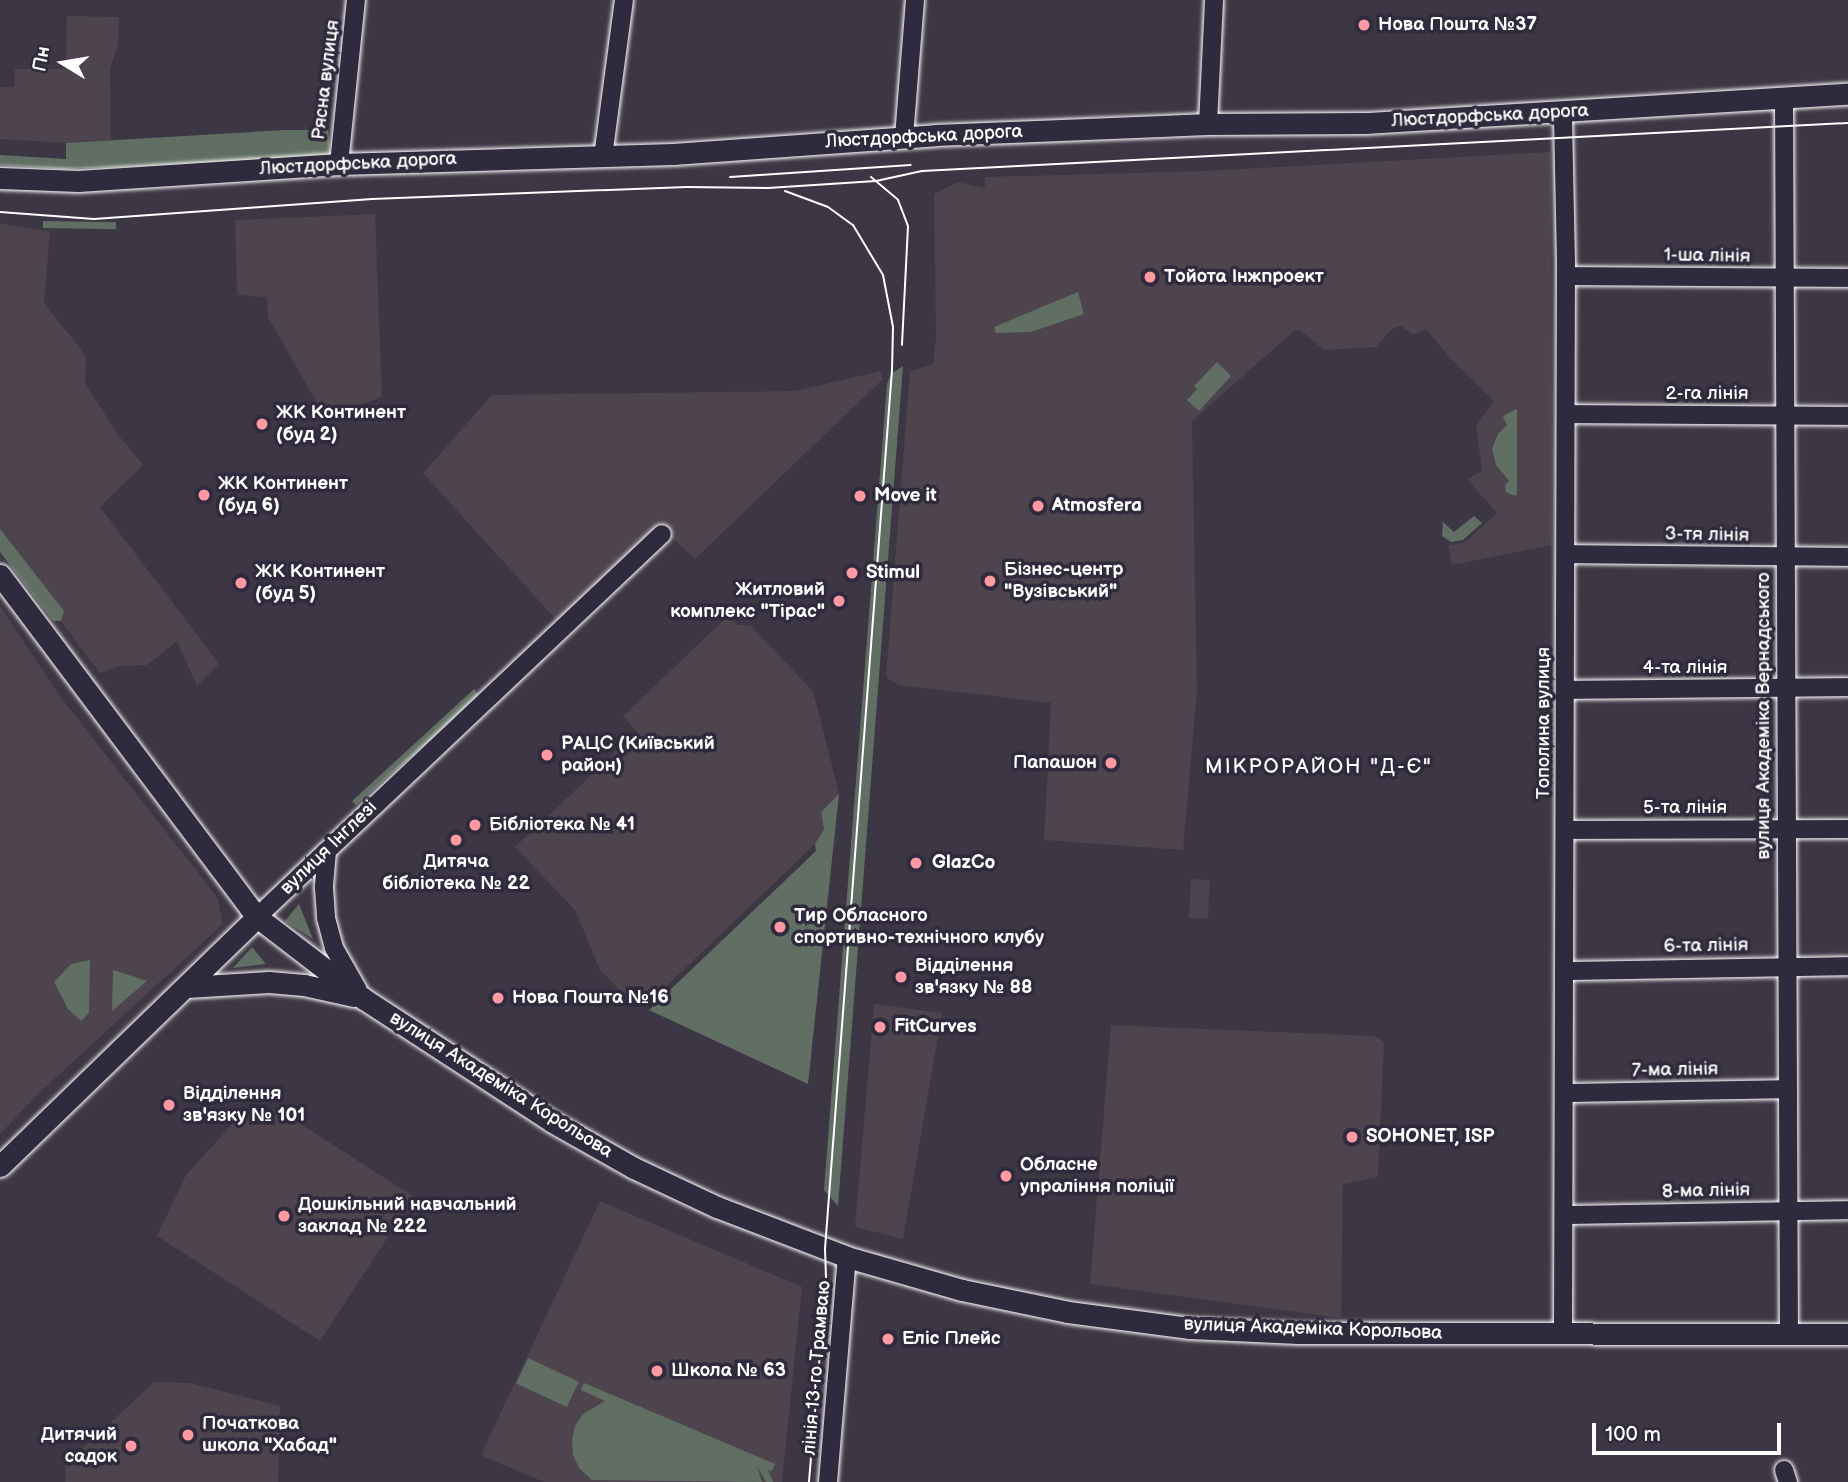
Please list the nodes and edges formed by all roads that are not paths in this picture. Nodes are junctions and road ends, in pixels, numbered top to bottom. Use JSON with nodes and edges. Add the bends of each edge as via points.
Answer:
{"nodes":[{"id":1,"x":356,"y":0,"type":"edge"},
{"id":2,"x":624,"y":0,"type":"edge"},
{"id":3,"x":915,"y":0,"type":"edge"},
{"id":4,"x":1214,"y":0,"type":"edge"},
{"id":5,"x":1848,"y":94,"type":"edge"},
{"id":6,"x":1784,"y":97,"type":"junction"},
{"id":7,"x":1563,"y":113,"type":"junction"},
{"id":8,"x":1208,"y":124,"type":"junction"},
{"id":9,"x":904,"y":137,"type":"junction"},
{"id":10,"x":603,"y":157,"type":"junction"},
{"id":11,"x":339,"y":164,"type":"junction"},
{"id":12,"x":0,"y":178,"type":"edge"},
{"id":13,"x":1566,"y":276,"type":"junction"},
{"id":14,"x":1784,"y":278,"type":"junction"},
{"id":15,"x":1848,"y":278,"type":"edge"},
{"id":16,"x":1566,"y":414,"type":"junction"},
{"id":17,"x":1783,"y":415,"type":"junction"},
{"id":18,"x":1848,"y":416,"type":"edge"},
{"id":19,"x":662,"y":534,"type":"dead end"},
{"id":20,"x":1566,"y":554,"type":"junction"},
{"id":21,"x":1848,"y":557,"type":"edge"},
{"id":22,"x":1785,"y":558,"type":"junction"},
{"id":23,"x":0,"y":575,"type":"edge"},
{"id":24,"x":1848,"y":687,"type":"edge"},
{"id":25,"x":1785,"y":689,"type":"junction"},
{"id":26,"x":1565,"y":691,"type":"junction"},
{"id":27,"x":1785,"y":829,"type":"junction"},
{"id":28,"x":1848,"y":829,"type":"edge"},
{"id":29,"x":1565,"y":830,"type":"junction"},
{"id":30,"x":327,"y":850,"type":"junction"},
{"id":31,"x":257,"y":917,"type":"junction"},
{"id":32,"x":1786,"y":965,"type":"junction"},
{"id":33,"x":1848,"y":966,"type":"edge"},
{"id":34,"x":1565,"y":971,"type":"junction"},
{"id":35,"x":187,"y":987,"type":"junction"},
{"id":36,"x":364,"y":999,"type":"junction"},
{"id":37,"x":1786,"y":1089,"type":"junction"},
{"id":38,"x":1565,"y":1093,"type":"junction"},
{"id":39,"x":0,"y":1166,"type":"edge"},
{"id":40,"x":1848,"y":1210,"type":"edge"},
{"id":41,"x":1786,"y":1211,"type":"junction"},
{"id":42,"x":1564,"y":1215,"type":"junction"},
{"id":43,"x":847,"y":1257,"type":"junction"},
{"id":44,"x":1563,"y":1333,"type":"junction"},
{"id":45,"x":1789,"y":1334,"type":"junction"},
{"id":46,"x":1848,"y":1334,"type":"edge"},
{"id":47,"x":828,"y":1482,"type":"edge"}],
"edges":[{"from":1,"to":11,"type":"street","name":"Рясна вулиця"},
{"from":2,"to":10,"type":"street"},
{"from":3,"to":9,"type":"street"},
{"from":4,"to":8,"type":"street"},
{"from":5,"to":6,"type":"main road","name":"Люстдорфська дорога"},
{"from":6,"to":7,"type":"main road","name":"Люстдорфська дорога"},
{"from":6,"to":14,"type":"street","name":"вулиця Академіка Вернадського"},
{"from":7,"to":8,"type":"main road","name":"Люстдорфська дорога","via":[[1273,126]]},
{"from":7,"to":13,"type":"street","name":"Тополина вулиця"},
{"from":8,"to":9,"type":"main road","name":"Люстдорфська дорога"},
{"from":9,"to":10,"type":"main road","name":"Люстдорфська дорога"},
{"from":10,"to":11,"type":"main road","name":"Люстдорфська дорога"},
{"from":11,"to":12,"type":"main road","name":"Люстдорфська дорога","via":[[78,181]]},
{"from":13,"to":14,"type":"street","name":"1-ша лінія"},
{"from":13,"to":16,"type":"street","name":"Тополина вулиця"},
{"from":14,"to":15,"type":"street","name":"1-ша лінія"},
{"from":14,"to":17,"type":"street","name":"вулиця Академіка Вернадського"},
{"from":16,"to":17,"type":"street","name":"2-га лінія"},
{"from":16,"to":20,"type":"street","name":"Тополина вулиця"},
{"from":17,"to":18,"type":"street","name":"2-га лінія"},
{"from":17,"to":22,"type":"street","name":"вулиця Академіка Вернадського"},
{"from":19,"to":30,"type":"street","name":"вулиця Інглезі"},
{"from":20,"to":22,"type":"street","name":"3-тя лінія"},
{"from":20,"to":26,"type":"street","name":"Тополина вулиця"},
{"from":21,"to":22,"type":"street","name":"3-тя лінія"},
{"from":22,"to":25,"type":"street","name":"вулиця Академіка Вернадського"},
{"from":23,"to":31,"type":"main road","name":"вулиця Академіка Корольова"},
{"from":24,"to":25,"type":"street","name":"4-та лінія"},
{"from":25,"to":26,"type":"street","name":"4-та лінія"},
{"from":25,"to":27,"type":"street","name":"вулиця Академіка Вернадського"},
{"from":26,"to":29,"type":"street","name":"Тополина вулиця"},
{"from":27,"to":28,"type":"street","name":"5-та лінія"},
{"from":27,"to":29,"type":"street","name":"5-та лінія"},
{"from":27,"to":32,"type":"street","name":"вулиця Академіка Вернадського"},
{"from":29,"to":34,"type":"street","name":"Тополина вулиця"},
{"from":30,"to":31,"type":"street","name":"вулиця Інглезі"},
{"from":30,"to":36,"type":"street","via":[[326,918],[334,948]]},
{"from":31,"to":35,"type":"main road","name":"вулиця Інглезі"},
{"from":31,"to":36,"type":"main road","name":"вулиця Академіка Корольова"},
{"from":32,"to":33,"type":"street","name":"6-та лінія"},
{"from":32,"to":34,"type":"street","name":"6-та лінія"},
{"from":32,"to":37,"type":"street","name":"вулиця Академіка Вернадського"},
{"from":34,"to":38,"type":"street","name":"Тополина вулиця"},
{"from":35,"to":36,"type":"main road","via":[[269,982]]},
{"from":35,"to":39,"type":"main road","name":"вулиця Інглезі"},
{"from":36,"to":43,"type":"main road","name":"вулиця Академіка Корольова","via":[[551,1121],[634,1168],[717,1208]]},
{"from":37,"to":38,"type":"street","name":"7-ма лінія"},
{"from":37,"to":41,"type":"street","name":"вулиця Академіка Вернадського"},
{"from":38,"to":42,"type":"street","name":"Тополина вулиця"},
{"from":40,"to":41,"type":"street","name":"8-ма лінія"},
{"from":41,"to":42,"type":"street","name":"8-ма лінія"},
{"from":41,"to":45,"type":"street","name":"вулиця Академіка Вернадського"},
{"from":42,"to":44,"type":"street","name":"Тополина вулиця"},
{"from":43,"to":44,"type":"main road","name":"вулиця Академіка Корольова","via":[[976,1293],[1068,1312],[1190,1328],[1298,1333]]},
{"from":43,"to":47,"type":"street","name":"лінія 13-го Трамваю"},
{"from":44,"to":45,"type":"main road","name":"вулиця Академіка Корольова"},
{"from":45,"to":46,"type":"main road","name":"вулиця Академіка Корольова"}]}
